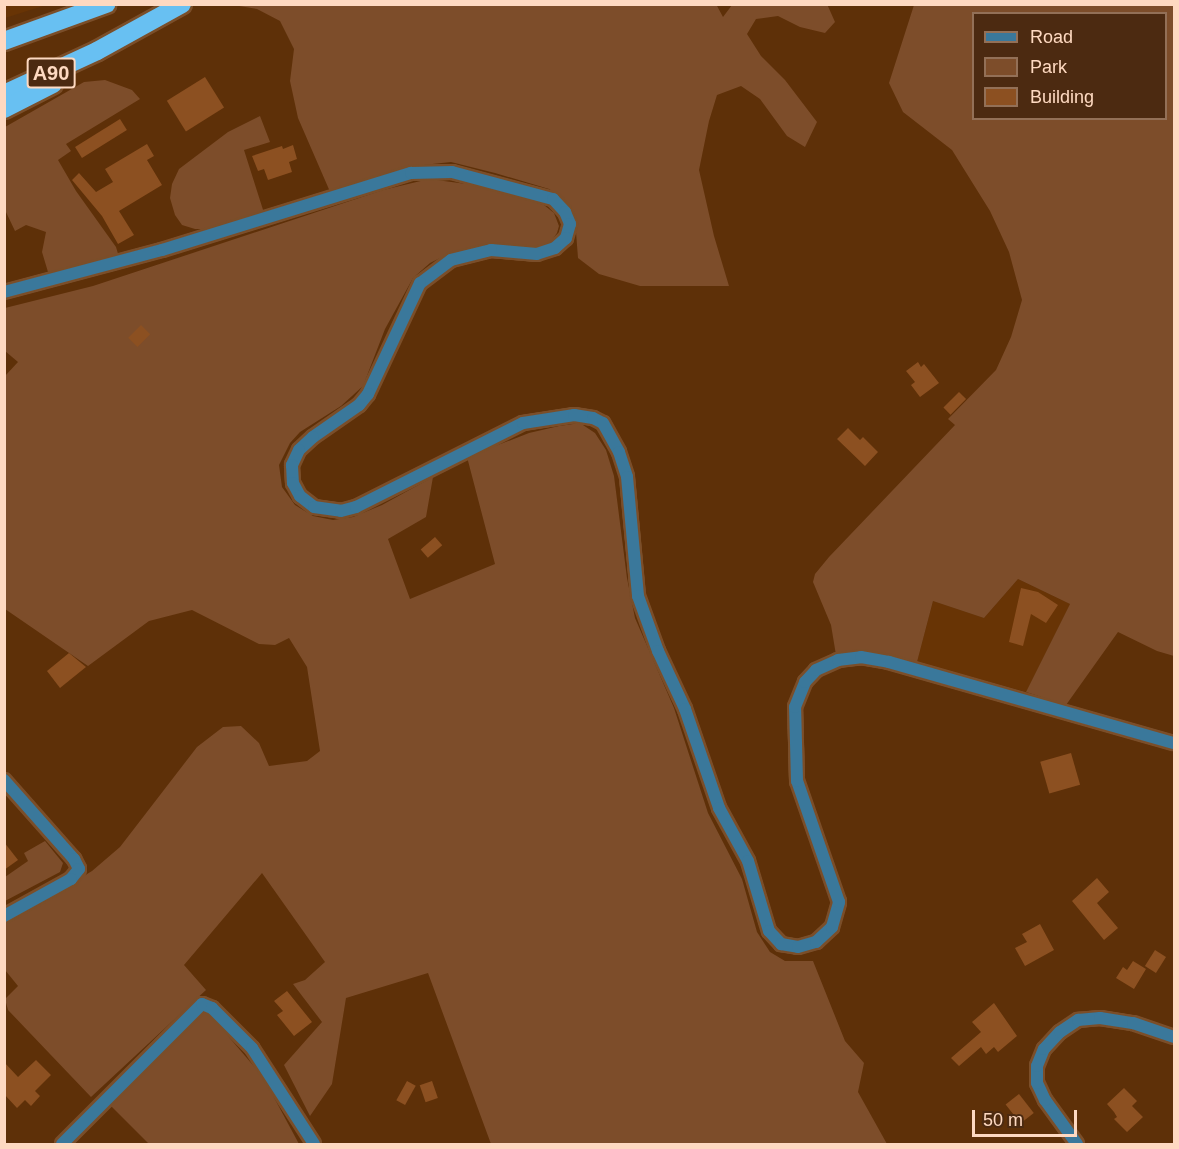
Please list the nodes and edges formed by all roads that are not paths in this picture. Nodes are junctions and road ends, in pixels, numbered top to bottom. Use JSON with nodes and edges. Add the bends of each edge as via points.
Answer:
{"nodes":[{"id":1,"x":106,"y":4,"type":"edge"},
{"id":2,"x":182,"y":4,"type":"edge"},
{"id":3,"x":4,"y":41,"type":"edge"},
{"id":4,"x":97,"y":51,"type":"junction"},
{"id":5,"x":4,"y":94,"type":"edge"},
{"id":6,"x":4,"y":109,"type":"edge"},
{"id":7,"x":4,"y":292,"type":"edge"},
{"id":8,"x":1174,"y":743,"type":"edge"},
{"id":9,"x":4,"y":780,"type":"edge"},
{"id":10,"x":4,"y":916,"type":"edge"},
{"id":11,"x":1174,"y":1036,"type":"edge"},
{"id":12,"x":62,"y":1144,"type":"edge"},
{"id":13,"x":314,"y":1144,"type":"edge"},
{"id":14,"x":1077,"y":1144,"type":"edge"}],
"edges":[{"from":1,"to":3,"type":"highway"},
{"from":2,"to":4,"type":"highway","number":"Α90"},
{"from":4,"to":5,"type":"highway","number":"Α90"},
{"from":4,"to":6,"type":"highway","via":[[66,77]]},
{"from":7,"to":8,"type":"street","via":[[162,250],[411,173],[452,172],[553,200],[570,224],[566,238],[555,248],[537,254],[491,250],[451,260],[420,283],[369,394],[299,450],[292,465],[293,483],[300,496],[314,507],[341,511],[523,423],[574,415],[603,423],[620,452],[627,477],[638,596],[685,709],[719,808],[748,861],[769,931],[781,944],[798,947],[816,942],[832,927],[839,902],[797,781],[795,707],[805,682],[816,670],[838,660],[861,657],[889,662]]},
{"from":9,"to":10,"type":"street","via":[[74,859],[78,869],[71,879]]},
{"from":11,"to":14,"type":"street","via":[[1100,1018],[1078,1020],[1059,1032],[1044,1049],[1036,1083]]},
{"from":12,"to":13,"type":"street","via":[[202,1004],[212,1008],[252,1048]]}]}
